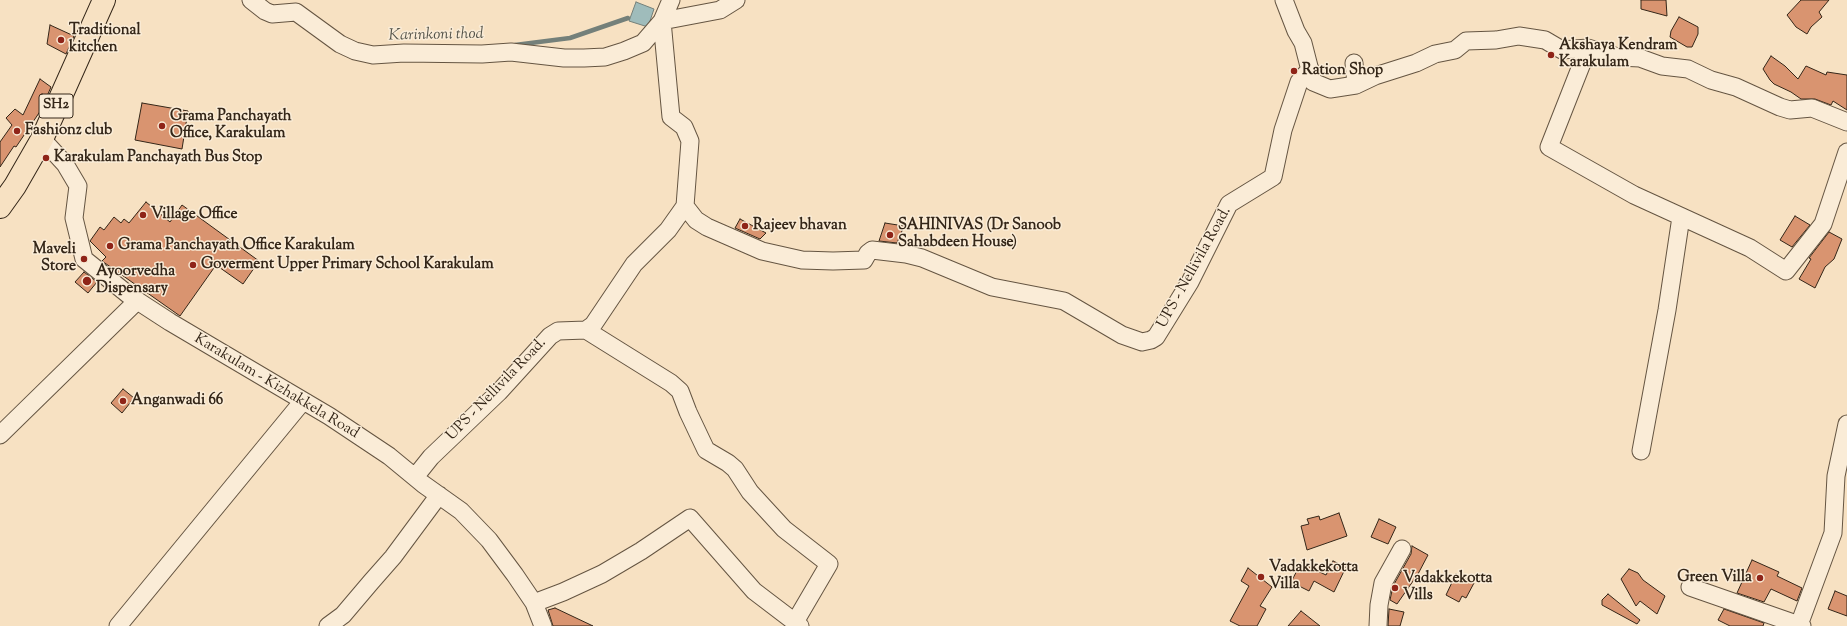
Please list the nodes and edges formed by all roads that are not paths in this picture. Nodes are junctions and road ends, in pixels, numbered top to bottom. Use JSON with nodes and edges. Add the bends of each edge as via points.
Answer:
{"nodes":[{"id":1,"x":104,"y":0,"type":"edge"},
{"id":2,"x":251,"y":0,"type":"edge"},
{"id":3,"x":671,"y":0,"type":"edge"},
{"id":4,"x":736,"y":0,"type":"edge"},
{"id":5,"x":1284,"y":0,"type":"edge"},
{"id":6,"x":662,"y":22,"type":"junction"},
{"id":7,"x":1588,"y":48,"type":"junction"},
{"id":8,"x":1354,"y":63,"type":"dead end"},
{"id":9,"x":1310,"y":69,"type":"junction"},
{"id":10,"x":1356,"y":85,"type":"junction"},
{"id":11,"x":1847,"y":122,"type":"edge"},
{"id":12,"x":42,"y":139,"type":"junction"},
{"id":13,"x":1847,"y":152,"type":"edge"},
{"id":14,"x":685,"y":206,"type":"junction"},
{"id":15,"x":0,"y":207,"type":"edge"},
{"id":16,"x":1681,"y":217,"type":"junction"},
{"id":17,"x":137,"y":301,"type":"junction"},
{"id":18,"x":586,"y":330,"type":"junction"},
{"id":19,"x":303,"y":401,"type":"junction"},
{"id":20,"x":1847,"y":424,"type":"edge"},
{"id":21,"x":0,"y":435,"type":"edge"},
{"id":22,"x":1641,"y":451,"type":"dead end"},
{"id":23,"x":415,"y":477,"type":"junction"},
{"id":24,"x":439,"y":495,"type":"junction"},
{"id":25,"x":1402,"y":549,"type":"dead end"},
{"id":26,"x":1690,"y":587,"type":"dead end"},
{"id":27,"x":534,"y":602,"type":"junction"},
{"id":28,"x":798,"y":624,"type":"edge"},
{"id":29,"x":1801,"y":625,"type":"edge"},
{"id":30,"x":118,"y":626,"type":"edge"},
{"id":31,"x":328,"y":626,"type":"edge"},
{"id":32,"x":543,"y":626,"type":"edge"},
{"id":33,"x":1378,"y":626,"type":"edge"}],
"edges":[{"from":1,"to":12,"type":"main road","number":"SH2"},
{"from":2,"to":6,"type":"street","via":[[272,14],[296,12],[340,44],[355,52],[373,55],[511,52],[564,58],[605,56],[624,52],[642,43]]},
{"from":3,"to":6,"type":"street"},
{"from":4,"to":6,"type":"street","via":[[720,10]]},
{"from":5,"to":9,"type":"street","via":[[1303,43]]},
{"from":6,"to":14,"type":"street","via":[[671,117],[684,127],[690,141]]},
{"from":7,"to":10,"type":"street","via":[[1562,50],[1545,40],[1519,36],[1466,41],[1455,50],[1435,54]]},
{"from":7,"to":11,"type":"street","via":[[1618,57],[1640,58],[1662,66],[1688,69],[1780,107],[1790,110],[1812,108]]},
{"from":7,"to":16,"type":"street","via":[[1550,147],[1634,195]]},
{"from":8,"to":10,"type":"street"},
{"from":9,"to":10,"type":"street","via":[[1313,82],[1330,89]]},
{"from":9,"to":14,"type":"street","name":"UPS - Nellivila Road.","via":[[1299,82],[1283,130],[1273,177],[1229,204],[1172,314],[1156,337],[1142,342],[1122,335],[1064,300],[992,287],[906,254],[872,250],[864,260],[833,261],[802,260],[762,251],[707,227],[696,220]]},
{"from":12,"to":15,"type":"main road","number":"SH2"},
{"from":12,"to":17,"type":"street","name":"Karakulam - Kizhakkela Road","via":[[65,164],[78,186],[74,218],[84,259]]},
{"from":13,"to":16,"type":"street","via":[[1822,224],[1786,272],[1750,248]]},
{"from":14,"to":18,"type":"street","via":[[668,230],[634,264],[601,316]]},
{"from":16,"to":22,"type":"street"},
{"from":17,"to":19,"type":"street","name":"Karakulam - Kizhakkela Road"},
{"from":17,"to":21,"type":"street"},
{"from":18,"to":23,"type":"street","name":"UPS - Nellivila Road.","via":[[558,330],[550,336],[499,392],[431,457]]},
{"from":18,"to":28,"type":"street","via":[[680,391],[706,450],[728,463],[784,529],[829,564]]},
{"from":19,"to":23,"type":"street","name":"Karakulam - Kizhakkela Road","via":[[389,456]]},
{"from":19,"to":30,"type":"street"},
{"from":20,"to":29,"type":"street","via":[[1836,476],[1833,533]]},
{"from":23,"to":24,"type":"street","name":"Karakulam - Kizhakkela Road"},
{"from":24,"to":27,"type":"street","name":"Karakulam - Kizhakkela Road","via":[[461,511],[489,540]]},
{"from":24,"to":31,"type":"street","via":[[380,572],[343,615]]},
{"from":25,"to":33,"type":"street","via":[[1383,583]]},
{"from":26,"to":29,"type":"street"},
{"from":27,"to":28,"type":"street","via":[[602,574],[690,518],[754,591]]},
{"from":27,"to":32,"type":"street","name":"Karakulam - Kizhakkela Road"}]}
